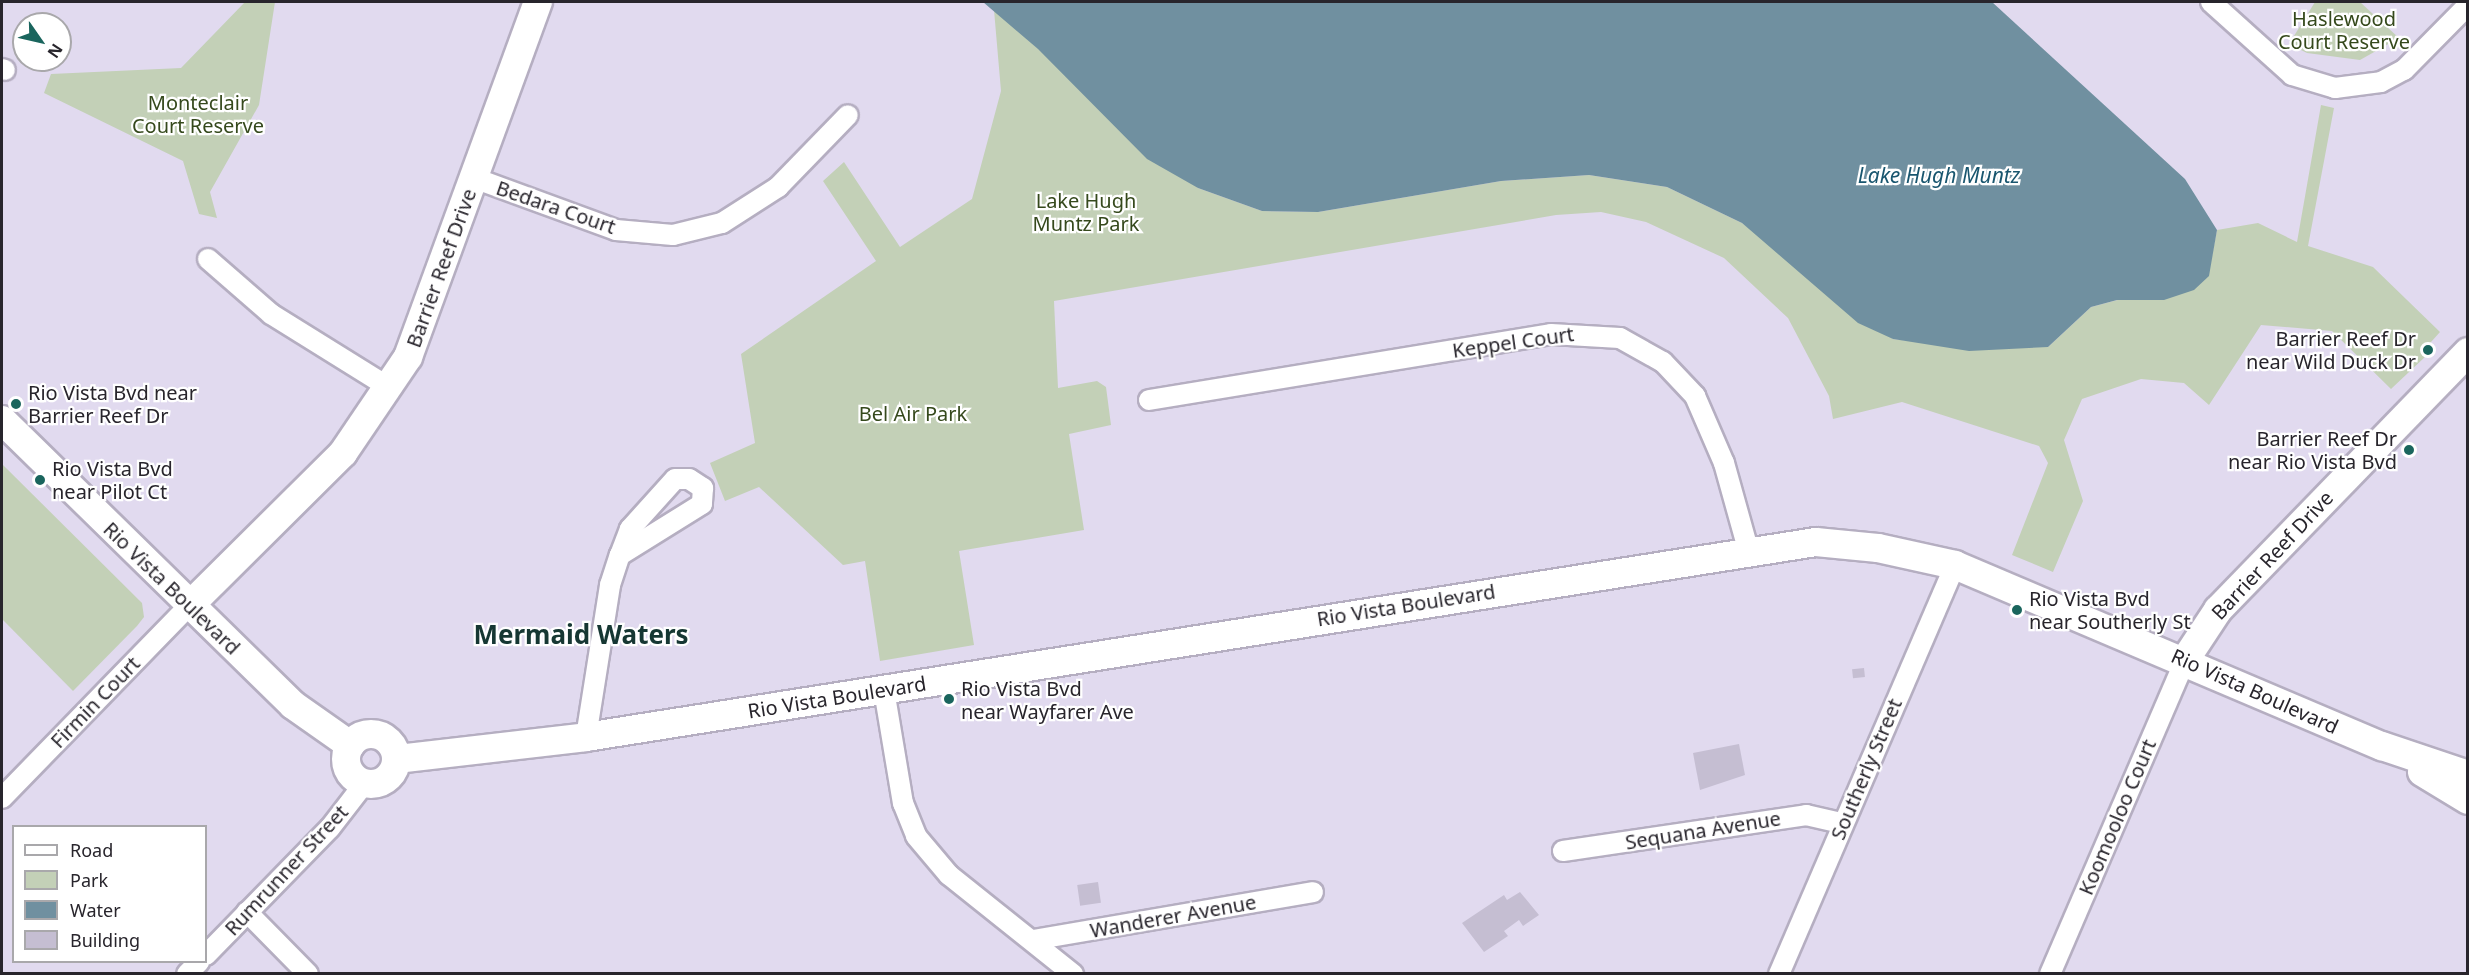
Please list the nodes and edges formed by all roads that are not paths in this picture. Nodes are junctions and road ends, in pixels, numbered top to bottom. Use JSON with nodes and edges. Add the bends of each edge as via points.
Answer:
{"nodes":[{"id":1,"x":538,"y":2,"type":"edge"},
{"id":2,"x":2211,"y":2,"type":"edge"},
{"id":3,"x":2468,"y":5,"type":"edge"},
{"id":4,"x":848,"y":115,"type":"dead end"},
{"id":5,"x":474,"y":178,"type":"junction"},
{"id":6,"x":208,"y":259,"type":"dead end"},
{"id":7,"x":2468,"y":352,"type":"edge"},
{"id":8,"x":390,"y":388,"type":"junction"},
{"id":9,"x":1149,"y":400,"type":"dead end"},
{"id":10,"x":2,"y":420,"type":"edge"},
{"id":11,"x":1748,"y":549,"type":"junction"},
{"id":12,"x":620,"y":555,"type":"dead end"},
{"id":13,"x":1955,"y":565,"type":"junction"},
{"id":14,"x":189,"y":606,"type":"junction"},
{"id":15,"x":2185,"y":660,"type":"junction"},
{"id":16,"x":884,"y":690,"type":"junction"},
{"id":17,"x":586,"y":737,"type":"junction"},
{"id":18,"x":350,"y":745,"type":"junction"},
{"id":19,"x":2382,"y":746,"type":"junction"},
{"id":20,"x":397,"y":759,"type":"junction"},
{"id":21,"x":2468,"y":776,"type":"edge"},
{"id":22,"x":364,"y":784,"type":"junction"},
{"id":23,"x":2,"y":798,"type":"edge"},
{"id":24,"x":2468,"y":800,"type":"edge"},
{"id":25,"x":1842,"y":823,"type":"junction"},
{"id":26,"x":1563,"y":852,"type":"dead end"},
{"id":27,"x":1313,"y":892,"type":"dead end"},
{"id":28,"x":247,"y":912,"type":"junction"},
{"id":29,"x":1033,"y":940,"type":"junction"},
{"id":30,"x":207,"y":954,"type":"edge"},
{"id":31,"x":198,"y":963,"type":"edge"},
{"id":32,"x":187,"y":974,"type":"edge"},
{"id":33,"x":308,"y":974,"type":"edge"},
{"id":34,"x":1073,"y":974,"type":"edge"},
{"id":35,"x":1779,"y":974,"type":"edge"},
{"id":36,"x":2050,"y":974,"type":"edge"}],
"edges":[{"from":1,"to":5,"type":"street","name":"Barrier Reef Drive"},
{"from":2,"to":3,"type":"street","via":[[2292,75],[2336,88],[2381,81],[2404,70]]},
{"from":4,"to":5,"type":"street","name":"Bedara Court","via":[[778,187],[722,223],[673,235],[616,230]]},
{"from":5,"to":8,"type":"street","name":"Barrier Reef Drive","via":[[421,328]]},
{"from":6,"to":8,"type":"street","via":[[271,314]]},
{"from":7,"to":15,"type":"street","name":"Barrier Reef Drive","via":[[2218,610]]},
{"from":8,"to":14,"type":"street","name":"Barrier Reef Drive","via":[[343,453]]},
{"from":9,"to":11,"type":"street","name":"Keppel Court","via":[[1551,333],[1620,338],[1664,362],[1695,396],[1724,463]]},
{"from":10,"to":14,"type":"street","name":"Rio Vista Boulevard"},
{"from":11,"to":13,"type":"street","name":"Rio Vista Boulevard","via":[[1847,544]]},
{"from":11,"to":16,"type":"street","name":"Rio Vista Boulevard"},
{"from":12,"to":17,"type":"street","via":[[610,585]]},
{"from":13,"to":15,"type":"street","name":"Rio Vista Boulevard"},
{"from":13,"to":25,"type":"street","name":"Southerly Street"},
{"from":14,"to":18,"type":"street","name":"Rio Vista Boulevard","via":[[293,705]]},
{"from":14,"to":23,"type":"street","name":"Firmin Court"},
{"from":15,"to":19,"type":"street","name":"Rio Vista Boulevard"},
{"from":15,"to":36,"type":"street","name":"Koomooloo Court"},
{"from":16,"to":17,"type":"street","name":"Rio Vista Boulevard"},
{"from":16,"to":29,"type":"street","via":[[903,802],[916,836],[949,875]]},
{"from":17,"to":20,"type":"street","name":"Rio Vista Boulevard"},
{"from":18,"to":20,"type":"street","via":[[364,735],[383,736]]},
{"from":18,"to":22,"type":"street","via":[[346,765]]},
{"from":19,"to":21,"type":"street","name":"Rio Vista Boulevard"},
{"from":19,"to":24,"type":"street","name":"Rio Vista Boulevard"},
{"from":20,"to":22,"type":"street","via":[[384,781]]},
{"from":22,"to":28,"type":"street","name":"Rumrunner Street","via":[[330,828]]},
{"from":25,"to":26,"type":"street","name":"Sequana Avenue","via":[[1806,814]]},
{"from":25,"to":35,"type":"street","name":"Southerly Street"},
{"from":27,"to":29,"type":"street","name":"Wanderer Avenue"},
{"from":28,"to":30,"type":"street","name":"Rumrunner Street"},
{"from":28,"to":33,"type":"street"},
{"from":29,"to":34,"type":"street"},
{"from":31,"to":32,"type":"street"}]}
